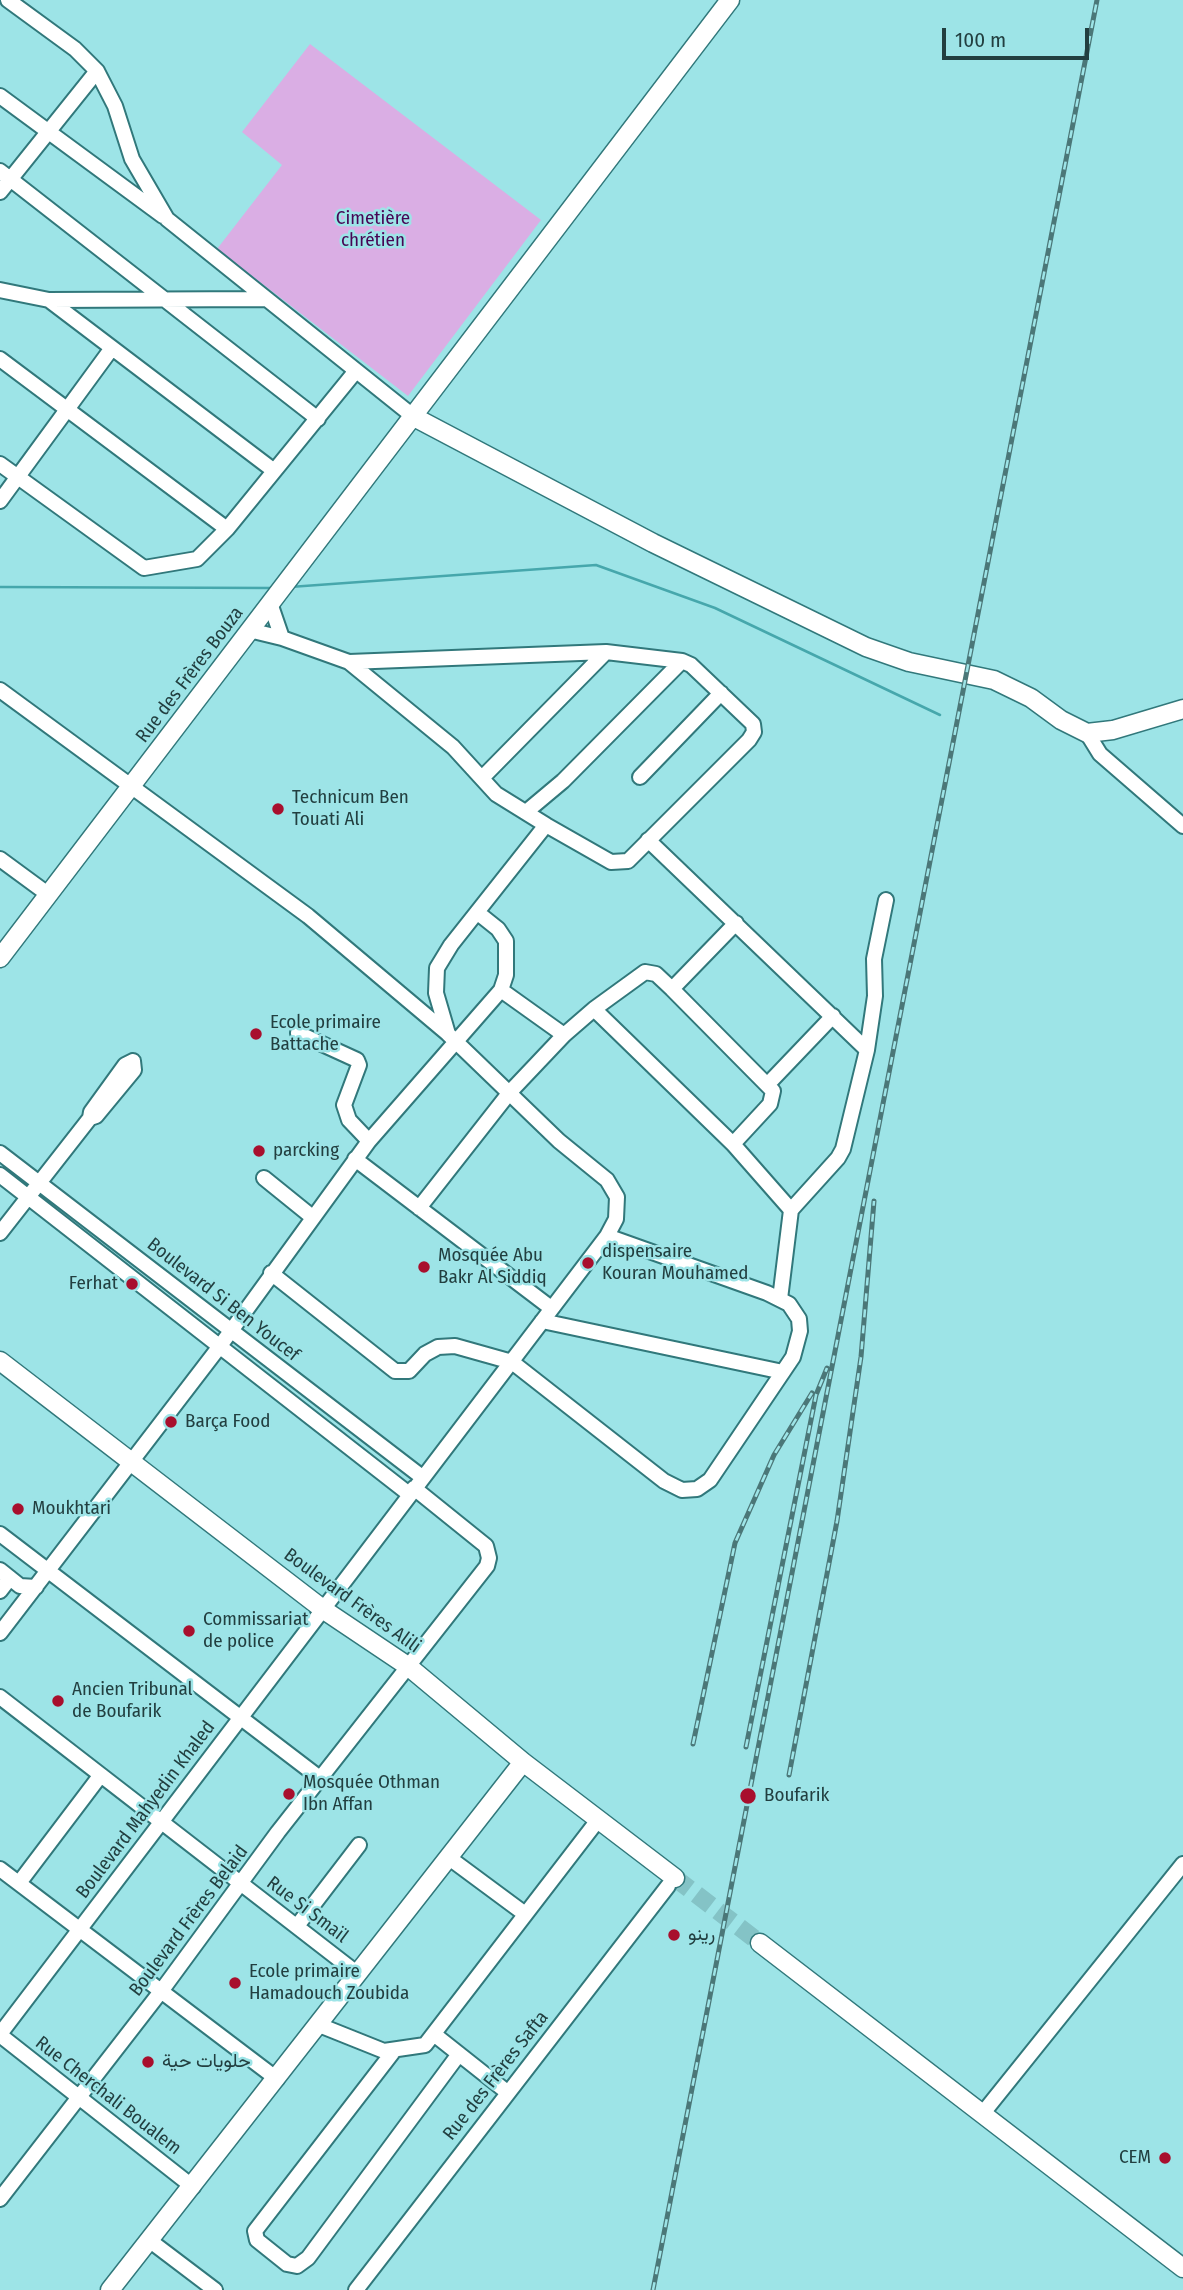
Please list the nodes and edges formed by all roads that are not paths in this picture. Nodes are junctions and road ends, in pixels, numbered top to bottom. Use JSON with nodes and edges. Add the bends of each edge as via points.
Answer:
{"nodes":[{"id":1,"x":8,"y":0,"type":"edge"},
{"id":2,"x":730,"y":0,"type":"edge"},
{"id":3,"x":97,"y":71,"type":"junction"},
{"id":4,"x":0,"y":96,"type":"edge"},
{"id":5,"x":48,"y":133,"type":"junction"},
{"id":6,"x":5,"y":175,"type":"edge"},
{"id":7,"x":0,"y":192,"type":"edge"},
{"id":8,"x":167,"y":219,"type":"junction"},
{"id":9,"x":0,"y":290,"type":"edge"},
{"id":10,"x":168,"y":299,"type":"junction"},
{"id":11,"x":265,"y":299,"type":"junction"},
{"id":12,"x":49,"y":300,"type":"junction"},
{"id":13,"x":112,"y":348,"type":"junction"},
{"id":14,"x":0,"y":359,"type":"edge"},
{"id":15,"x":355,"y":372,"type":"junction"},
{"id":16,"x":66,"y":409,"type":"junction"},
{"id":17,"x":414,"y":417,"type":"junction"},
{"id":18,"x":318,"y":419,"type":"junction"},
{"id":19,"x":0,"y":464,"type":"edge"},
{"id":20,"x":273,"y":470,"type":"junction"},
{"id":21,"x":18,"y":477,"type":"junction"},
{"id":22,"x":0,"y":501,"type":"edge"},
{"id":23,"x":227,"y":529,"type":"junction"},
{"id":24,"x":273,"y":599,"type":"junction"},
{"id":25,"x":249,"y":630,"type":"junction"},
{"id":26,"x":282,"y":638,"type":"junction"},
{"id":27,"x":606,"y":652,"type":"junction"},
{"id":28,"x":682,"y":661,"type":"junction"},
{"id":29,"x":349,"y":662,"type":"junction"},
{"id":30,"x":0,"y":690,"type":"edge"},
{"id":31,"x":721,"y":693,"type":"junction"},
{"id":32,"x":1183,"y":709,"type":"edge"},
{"id":33,"x":1087,"y":733,"type":"junction"},
{"id":34,"x":640,"y":777,"type":"dead end"},
{"id":35,"x":482,"y":778,"type":"junction"},
{"id":36,"x":132,"y":786,"type":"junction"},
{"id":37,"x":526,"y":812,"type":"junction"},
{"id":38,"x":547,"y":825,"type":"junction"},
{"id":39,"x":1183,"y":826,"type":"edge"},
{"id":40,"x":648,"y":841,"type":"junction"},
{"id":41,"x":0,"y":859,"type":"edge"},
{"id":42,"x":49,"y":895,"type":"junction"},
{"id":43,"x":886,"y":900,"type":"dead end"},
{"id":44,"x":478,"y":913,"type":"junction"},
{"id":45,"x":736,"y":923,"type":"junction"},
{"id":46,"x":0,"y":958,"type":"edge"},
{"id":47,"x":672,"y":989,"type":"junction"},
{"id":48,"x":501,"y":990,"type":"junction"},
{"id":49,"x":594,"y":1009,"type":"junction"},
{"id":50,"x":833,"y":1016,"type":"junction"},
{"id":51,"x":298,"y":1033,"type":"dead end"},
{"id":52,"x":564,"y":1035,"type":"junction"},
{"id":53,"x":451,"y":1038,"type":"junction"},
{"id":54,"x":867,"y":1050,"type":"junction"},
{"id":55,"x":768,"y":1084,"type":"junction"},
{"id":56,"x":510,"y":1092,"type":"junction"},
{"id":57,"x":90,"y":1118,"type":"dead end"},
{"id":58,"x":369,"y":1141,"type":"junction"},
{"id":59,"x":733,"y":1144,"type":"junction"},
{"id":60,"x":0,"y":1153,"type":"edge"},
{"id":61,"x":355,"y":1159,"type":"junction"},
{"id":62,"x":0,"y":1175,"type":"edge"},
{"id":63,"x":264,"y":1178,"type":"dead end"},
{"id":64,"x":39,"y":1183,"type":"junction"},
{"id":65,"x":28,"y":1197,"type":"junction"},
{"id":66,"x":419,"y":1208,"type":"junction"},
{"id":67,"x":791,"y":1210,"type":"junction"},
{"id":68,"x":311,"y":1216,"type":"junction"},
{"id":69,"x":610,"y":1232,"type":"junction"},
{"id":70,"x":0,"y":1233,"type":"edge"},
{"id":71,"x":271,"y":1273,"type":"junction"},
{"id":72,"x":780,"y":1299,"type":"junction"},
{"id":73,"x":551,"y":1308,"type":"junction"},
{"id":74,"x":542,"y":1321,"type":"junction"},
{"id":75,"x":231,"y":1331,"type":"junction"},
{"id":76,"x":220,"y":1346,"type":"junction"},
{"id":77,"x":0,"y":1361,"type":"edge"},
{"id":78,"x":512,"y":1362,"type":"junction"},
{"id":79,"x":783,"y":1372,"type":"junction"},
{"id":80,"x":132,"y":1462,"type":"junction"},
{"id":81,"x":415,"y":1486,"type":"junction"},
{"id":82,"x":0,"y":1534,"type":"edge"},
{"id":83,"x":48,"y":1572,"type":"junction"},
{"id":84,"x":5,"y":1574,"type":"edge"},
{"id":85,"x":36,"y":1587,"type":"junction"},
{"id":86,"x":0,"y":1591,"type":"edge"},
{"id":87,"x":324,"y":1610,"type":"junction"},
{"id":88,"x":0,"y":1633,"type":"edge"},
{"id":89,"x":408,"y":1667,"type":"junction"},
{"id":90,"x":0,"y":1698,"type":"edge"},
{"id":91,"x":241,"y":1717,"type":"junction"},
{"id":92,"x":523,"y":1762,"type":"junction"},
{"id":93,"x":100,"y":1776,"type":"junction"},
{"id":94,"x":321,"y":1779,"type":"junction"},
{"id":95,"x":598,"y":1820,"type":"junction"},
{"id":96,"x":160,"y":1822,"type":"junction"},
{"id":97,"x":359,"y":1845,"type":"dead end"},
{"id":98,"x":449,"y":1857,"type":"junction"},
{"id":99,"x":1183,"y":1864,"type":"edge"},
{"id":100,"x":0,"y":1869,"type":"edge"},
{"id":101,"x":672,"y":1882,"type":"joint"},
{"id":102,"x":19,"y":1883,"type":"junction"},
{"id":103,"x":240,"y":1884,"type":"junction"},
{"id":104,"x":525,"y":1914,"type":"junction"},
{"id":105,"x":297,"y":1926,"type":"junction"},
{"id":106,"x":80,"y":1928,"type":"junction"},
{"id":107,"x":761,"y":1943,"type":"tunnel mouth"},
{"id":108,"x":358,"y":1974,"type":"junction"},
{"id":109,"x":162,"y":1990,"type":"junction"},
{"id":110,"x":319,"y":2025,"type":"junction"},
{"id":111,"x":0,"y":2035,"type":"edge"},
{"id":112,"x":435,"y":2035,"type":"junction"},
{"id":113,"x":393,"y":2052,"type":"junction"},
{"id":114,"x":459,"y":2054,"type":"junction"},
{"id":115,"x":277,"y":2079,"type":"junction"},
{"id":116,"x":507,"y":2092,"type":"junction"},
{"id":117,"x":79,"y":2097,"type":"junction"},
{"id":118,"x":982,"y":2113,"type":"junction"},
{"id":119,"x":193,"y":2187,"type":"junction"},
{"id":120,"x":0,"y":2199,"type":"edge"},
{"id":121,"x":149,"y":2240,"type":"junction"},
{"id":122,"x":1183,"y":2268,"type":"edge"},
{"id":123,"x":110,"y":2290,"type":"edge"},
{"id":124,"x":215,"y":2290,"type":"edge"},
{"id":125,"x":356,"y":2290,"type":"edge"}],
"edges":[{"from":1,"to":3,"type":"street"},
{"from":2,"to":17,"type":"main road","name":"Rue des Frères Bouza"},
{"from":3,"to":5,"type":"street"},
{"from":3,"to":8,"type":"street","via":[[115,106],[132,159]]},
{"from":4,"to":5,"type":"street"},
{"from":5,"to":6,"type":"street"},
{"from":5,"to":8,"type":"street"},
{"from":6,"to":7,"type":"street"},
{"from":6,"to":10,"type":"street"},
{"from":8,"to":11,"type":"street"},
{"from":9,"to":12,"type":"street"},
{"from":10,"to":11,"type":"street"},
{"from":10,"to":12,"type":"street"},
{"from":10,"to":18,"type":"street"},
{"from":11,"to":15,"type":"street"},
{"from":12,"to":13,"type":"street"},
{"from":13,"to":16,"type":"street"},
{"from":13,"to":20,"type":"street"},
{"from":14,"to":16,"type":"street"},
{"from":15,"to":17,"type":"street"},
{"from":15,"to":18,"type":"street"},
{"from":16,"to":21,"type":"street"},
{"from":16,"to":23,"type":"street"},
{"from":17,"to":24,"type":"main road","name":"Rue des Frères Bouza"},
{"from":17,"to":33,"type":"main road","via":[[653,543],[866,647],[909,662],[994,680]]},
{"from":18,"to":20,"type":"street"},
{"from":19,"to":21,"type":"street"},
{"from":20,"to":23,"type":"street"},
{"from":21,"to":22,"type":"street"},
{"from":21,"to":23,"type":"street","via":[[144,568],[197,559]]},
{"from":24,"to":25,"type":"main road","name":"Rue des Frères Bouza"},
{"from":24,"to":26,"type":"street"},
{"from":25,"to":26,"type":"street"},
{"from":25,"to":36,"type":"main road","name":"Rue des Frères Bouza"},
{"from":26,"to":29,"type":"street"},
{"from":27,"to":28,"type":"street"},
{"from":27,"to":29,"type":"street"},
{"from":27,"to":35,"type":"street"},
{"from":28,"to":31,"type":"street"},
{"from":28,"to":37,"type":"street"},
{"from":29,"to":35,"type":"street","via":[[421,719]]},
{"from":30,"to":36,"type":"street"},
{"from":31,"to":34,"type":"street"},
{"from":31,"to":40,"type":"street","via":[[751,721],[752,737]]},
{"from":32,"to":33,"type":"main road"},
{"from":33,"to":39,"type":"street","via":[[1100,754]]},
{"from":35,"to":37,"type":"street","via":[[503,800]]},
{"from":36,"to":42,"type":"main road","name":"Rue des Frères Bouza"},
{"from":36,"to":53,"type":"street","via":[[308,916]]},
{"from":37,"to":38,"type":"street"},
{"from":38,"to":40,"type":"street","via":[[617,864],[628,861]]},
{"from":38,"to":44,"type":"street"},
{"from":40,"to":45,"type":"street"},
{"from":41,"to":42,"type":"street"},
{"from":42,"to":46,"type":"main road","name":"Rue des Frères Bouza"},
{"from":43,"to":54,"type":"street","via":[[874,959],[875,996]]},
{"from":44,"to":48,"type":"street","via":[[506,940]]},
{"from":44,"to":53,"type":"street","via":[[438,968],[436,993]]},
{"from":45,"to":47,"type":"street"},
{"from":45,"to":50,"type":"street"},
{"from":47,"to":49,"type":"street","via":[[656,974],[645,972]]},
{"from":47,"to":55,"type":"street"},
{"from":48,"to":52,"type":"street"},
{"from":48,"to":53,"type":"street","via":[[488,1009]]},
{"from":49,"to":52,"type":"street"},
{"from":49,"to":59,"type":"street"},
{"from":50,"to":54,"type":"street"},
{"from":50,"to":55,"type":"street"},
{"from":51,"to":58,"type":"street","via":[[357,1060],[345,1113]]},
{"from":52,"to":56,"type":"street"},
{"from":53,"to":56,"type":"street"},
{"from":53,"to":58,"type":"street"},
{"from":54,"to":67,"type":"street","via":[[843,1149]]},
{"from":55,"to":59,"type":"street","via":[[774,1095],[770,1104]]},
{"from":56,"to":66,"type":"street"},
{"from":56,"to":69,"type":"street","via":[[607,1180],[619,1205]]},
{"from":57,"to":64,"type":"street"},
{"from":58,"to":61,"type":"street"},
{"from":59,"to":67,"type":"street"},
{"from":60,"to":64,"type":"street","name":"Boulevard Si Ben Youcef"},
{"from":61,"to":66,"type":"street"},
{"from":61,"to":68,"type":"street"},
{"from":62,"to":65,"type":"street","name":"Boulevard Si Ben Youcef"},
{"from":63,"to":68,"type":"street"},
{"from":64,"to":65,"type":"street"},
{"from":64,"to":75,"type":"street","name":"Boulevard Si Ben Youcef"},
{"from":65,"to":70,"type":"street"},
{"from":65,"to":76,"type":"street","name":"Boulevard Si Ben Youcef"},
{"from":66,"to":73,"type":"street"},
{"from":67,"to":72,"type":"street"},
{"from":68,"to":71,"type":"street"},
{"from":69,"to":72,"type":"street"},
{"from":69,"to":73,"type":"street","name":"Boulevard Mahyedin Khaled"},
{"from":71,"to":75,"type":"street"},
{"from":71,"to":78,"type":"street","via":[[400,1373],[438,1347],[455,1346]]},
{"from":72,"to":79,"type":"street","via":[[794,1309],[800,1331]]},
{"from":73,"to":74,"type":"street","name":"Boulevard Mahyedin Khaled"},
{"from":74,"to":78,"type":"street","name":"Boulevard Mahyedin Khaled"},
{"from":74,"to":79,"type":"street"},
{"from":75,"to":76,"type":"street"},
{"from":75,"to":81,"type":"street","name":"Boulevard Si Ben Youcef"},
{"from":76,"to":80,"type":"street"},
{"from":76,"to":81,"type":"street","name":"Boulevard Si Ben Youcef"},
{"from":77,"to":80,"type":"main road","name":"Boulevard Frères Alili"},
{"from":78,"to":79,"type":"street","via":[[664,1481],[690,1491],[710,1480]]},
{"from":78,"to":81,"type":"street","name":"Boulevard Mahyedin Khaled"},
{"from":80,"to":83,"type":"street"},
{"from":80,"to":87,"type":"main road","name":"Boulevard Frères Alili"},
{"from":81,"to":87,"type":"street","name":"Boulevard Mahyedin Khaled"},
{"from":81,"to":89,"type":"street","name":"Boulevard Frères Belaid","via":[[482,1543],[489,1558]]},
{"from":82,"to":83,"type":"street"},
{"from":83,"to":85,"type":"street"},
{"from":83,"to":91,"type":"street"},
{"from":84,"to":85,"type":"street","via":[[20,1586]]},
{"from":84,"to":86,"type":"street"},
{"from":85,"to":88,"type":"street"},
{"from":87,"to":89,"type":"main road","name":"Boulevard Frères Alili"},
{"from":87,"to":91,"type":"street","name":"Boulevard Mahyedin Khaled"},
{"from":89,"to":92,"type":"main road","name":"Boulevard Frères Alili"},
{"from":89,"to":94,"type":"street","name":"Boulevard Frères Belaid"},
{"from":90,"to":93,"type":"street","name":"Rue Si Smaïl"},
{"from":91,"to":94,"type":"street"},
{"from":91,"to":96,"type":"street","name":"Boulevard Mahyedin Khaled"},
{"from":92,"to":95,"type":"main road","name":"Boulevard Frères Alili"},
{"from":92,"to":98,"type":"main road"},
{"from":93,"to":96,"type":"street","name":"Rue Si Smaïl"},
{"from":93,"to":102,"type":"street"},
{"from":94,"to":103,"type":"street","name":"Boulevard Frères Belaid"},
{"from":95,"to":101,"type":"main road","name":"Boulevard Frères Alili"},
{"from":95,"to":104,"type":"street"},
{"from":96,"to":103,"type":"street","name":"Rue Si Smaïl"},
{"from":96,"to":106,"type":"street","name":"Boulevard Mahyedin Khaled"},
{"from":97,"to":105,"type":"street"},
{"from":98,"to":104,"type":"street"},
{"from":98,"to":108,"type":"main road"},
{"from":99,"to":118,"type":"street"},
{"from":100,"to":102,"type":"street"},
{"from":101,"to":116,"type":"street","name":"Rue des Frères Safta"},
{"from":102,"to":106,"type":"street"},
{"from":103,"to":105,"type":"street","name":"Rue Si Smaïl"},
{"from":103,"to":109,"type":"street","name":"Boulevard Frères Belaid"},
{"from":104,"to":112,"type":"street"},
{"from":105,"to":108,"type":"street","name":"Rue Si Smaïl"},
{"from":106,"to":109,"type":"street"},
{"from":106,"to":111,"type":"street","name":"Boulevard Mahyedin Khaled"},
{"from":107,"to":118,"type":"main road"},
{"from":108,"to":110,"type":"main road"},
{"from":109,"to":115,"type":"street"},
{"from":109,"to":117,"type":"street","name":"Boulevard Frères Belaid"},
{"from":110,"to":113,"type":"street"},
{"from":110,"to":115,"type":"main road"},
{"from":111,"to":117,"type":"street","name":"Rue Cherchali Boualem"},
{"from":112,"to":113,"type":"street","via":[[419,2048]]},
{"from":112,"to":114,"type":"street"},
{"from":113,"to":114,"type":"street","via":[[255,2231],[257,2240],[287,2264],[297,2266],[309,2258]]},
{"from":114,"to":116,"type":"street"},
{"from":115,"to":119,"type":"main road"},
{"from":116,"to":125,"type":"street","name":"Rue des Frères Safta"},
{"from":117,"to":119,"type":"street","name":"Rue Cherchali Boualem"},
{"from":117,"to":120,"type":"street","name":"Boulevard Frères Belaid"},
{"from":118,"to":122,"type":"main road"},
{"from":119,"to":121,"type":"main road"},
{"from":121,"to":123,"type":"main road"},
{"from":121,"to":124,"type":"street"}]}
